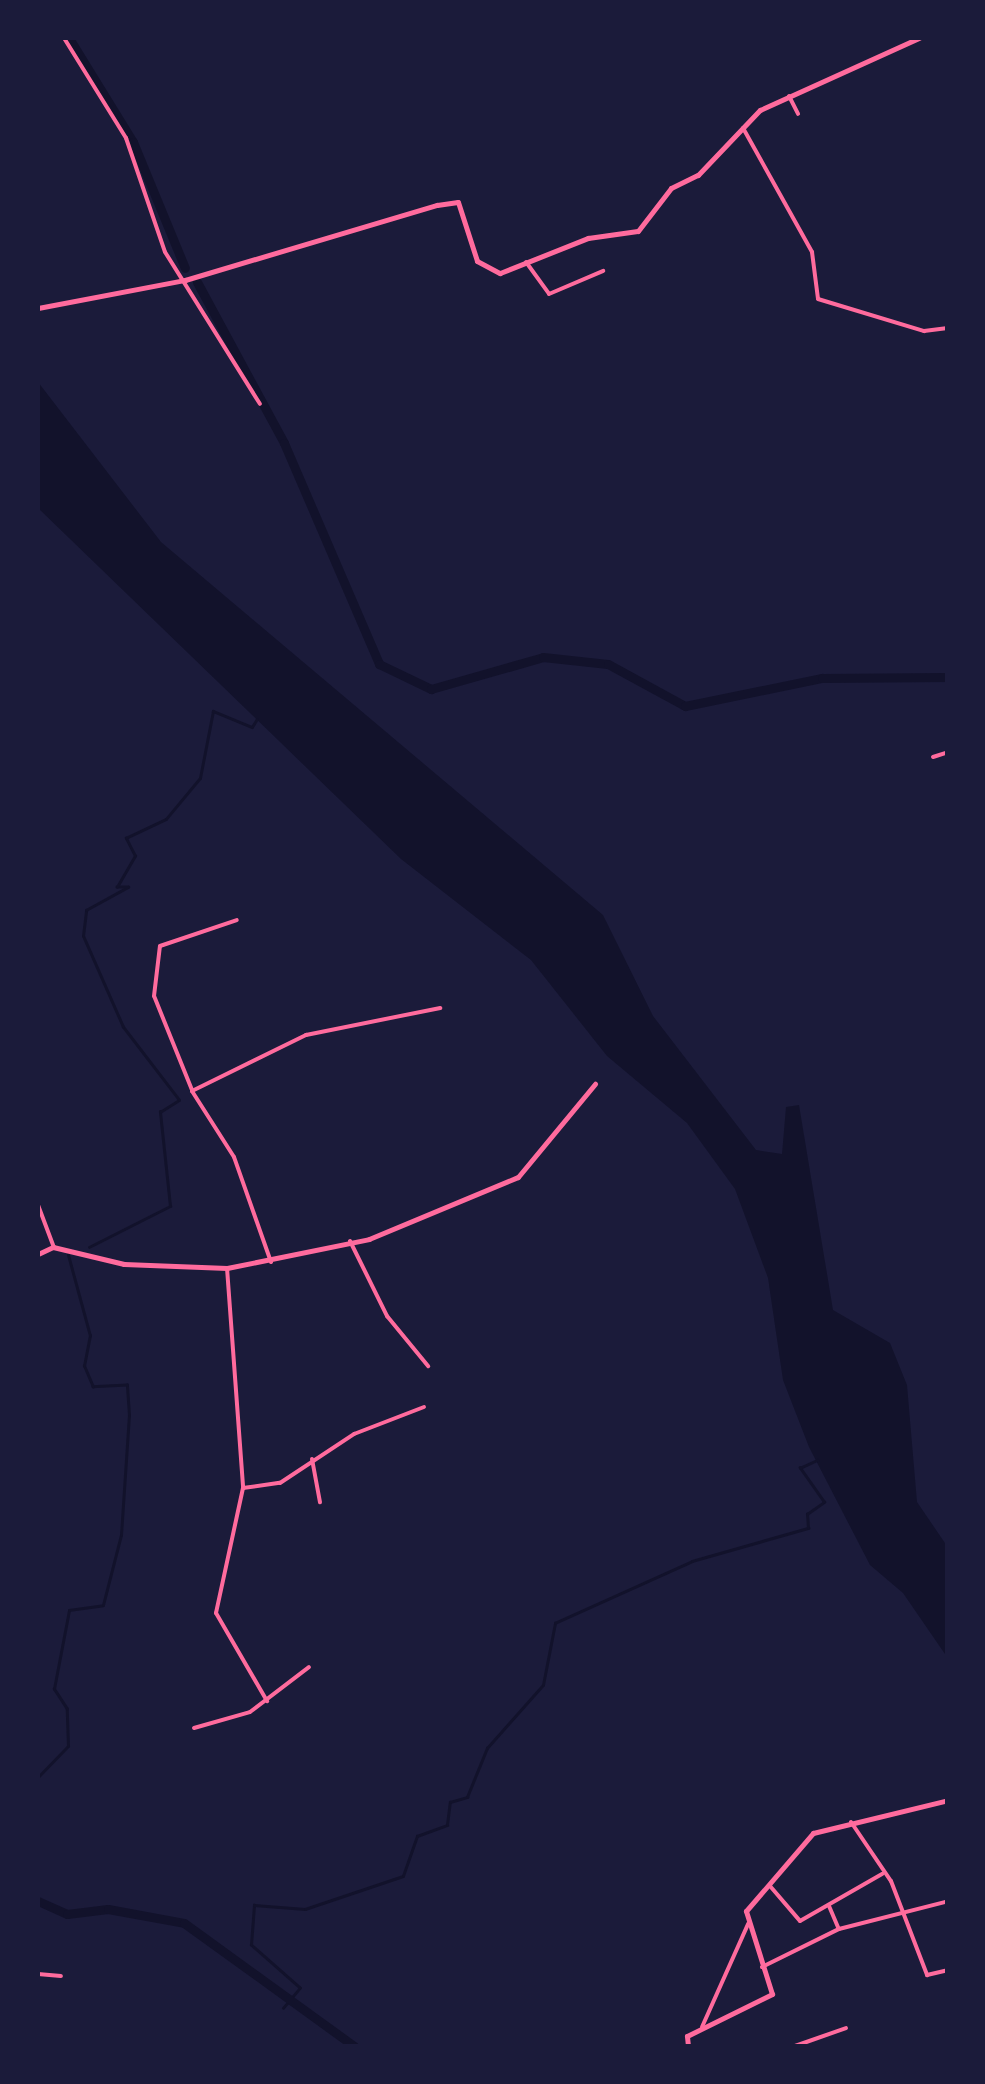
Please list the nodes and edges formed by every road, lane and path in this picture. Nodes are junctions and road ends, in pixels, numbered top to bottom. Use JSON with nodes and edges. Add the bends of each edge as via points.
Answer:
{"nodes":[{"id":1,"x":64,"y":38,"type":"edge"},
{"id":2,"x":919,"y":38,"type":"edge"},
{"id":3,"x":789,"y":96,"type":"junction"},
{"id":4,"x":798,"y":114,"type":"dead end"},
{"id":5,"x":743,"y":128,"type":"junction"},
{"id":6,"x":526,"y":262,"type":"junction"},
{"id":7,"x":603,"y":271,"type":"dead end"},
{"id":8,"x":185,"y":280,"type":"junction"},
{"id":9,"x":38,"y":308,"type":"edge"},
{"id":10,"x":948,"y":328,"type":"edge"},
{"id":11,"x":260,"y":404,"type":"dead end"},
{"id":12,"x":948,"y":752,"type":"edge"},
{"id":13,"x":933,"y":757,"type":"dead end"},
{"id":14,"x":237,"y":920,"type":"dead end"},
{"id":15,"x":440,"y":1008,"type":"dead end"},
{"id":16,"x":595,"y":1084,"type":"dead end"},
{"id":17,"x":192,"y":1091,"type":"junction"},
{"id":18,"x":38,"y":1205,"type":"edge"},
{"id":19,"x":350,"y":1242,"type":"junction"},
{"id":20,"x":53,"y":1248,"type":"junction"},
{"id":21,"x":38,"y":1254,"type":"edge"},
{"id":22,"x":271,"y":1262,"type":"junction"},
{"id":23,"x":227,"y":1268,"type":"junction"},
{"id":24,"x":428,"y":1366,"type":"dead end"},
{"id":25,"x":424,"y":1407,"type":"dead end"},
{"id":26,"x":312,"y":1459,"type":"junction"},
{"id":27,"x":243,"y":1488,"type":"junction"},
{"id":28,"x":320,"y":1502,"type":"dead end"},
{"id":29,"x":309,"y":1667,"type":"dead end"},
{"id":30,"x":268,"y":1701,"type":"junction"},
{"id":31,"x":194,"y":1728,"type":"dead end"},
{"id":32,"x":948,"y":1800,"type":"edge"},
{"id":33,"x":851,"y":1822,"type":"junction"},
{"id":34,"x":882,"y":1874,"type":"junction"},
{"id":35,"x":770,"y":1886,"type":"junction"},
{"id":36,"x":945,"y":1902,"type":"dead end"},
{"id":37,"x":828,"y":1904,"type":"junction"},
{"id":38,"x":907,"y":1914,"type":"junction"},
{"id":39,"x":748,"y":1920,"type":"junction"},
{"id":40,"x":839,"y":1929,"type":"junction"},
{"id":41,"x":762,"y":1967,"type":"junction"},
{"id":42,"x":948,"y":1970,"type":"edge"},
{"id":43,"x":38,"y":1974,"type":"edge"},
{"id":44,"x":60,"y":1976,"type":"dead end"},
{"id":45,"x":702,"y":2028,"type":"junction"},
{"id":46,"x":846,"y":2028,"type":"dead end"},
{"id":47,"x":688,"y":2046,"type":"edge"},
{"id":48,"x":795,"y":2046,"type":"edge"}],
"edges":[{"from":1,"to":8,"type":"street","via":[[126,138],[165,252]]},
{"from":2,"to":3,"type":"street"},
{"from":3,"to":4,"type":"street"},
{"from":3,"to":5,"type":"street"},
{"from":5,"to":6,"type":"street","via":[[698,175],[670,188],[638,231]]},
{"from":5,"to":10,"type":"street","via":[[812,252],[818,299],[924,331]]},
{"from":6,"to":7,"type":"street","via":[[550,294]]},
{"from":6,"to":8,"type":"street","via":[[500,273],[477,261],[458,202],[295,241]]},
{"from":8,"to":9,"type":"street"},
{"from":8,"to":11,"type":"street"},
{"from":12,"to":13,"type":"street"},
{"from":14,"to":17,"type":"street","via":[[160,946],[154,996]]},
{"from":15,"to":17,"type":"street","via":[[306,1035]]},
{"from":16,"to":19,"type":"street","via":[[518,1177]]},
{"from":17,"to":22,"type":"street","via":[[234,1158]]},
{"from":18,"to":20,"type":"street","via":[[54,1228]]},
{"from":19,"to":22,"type":"street"},
{"from":19,"to":24,"type":"street","via":[[387,1316]]},
{"from":20,"to":21,"type":"street"},
{"from":20,"to":23,"type":"street","via":[[124,1264]]},
{"from":22,"to":23,"type":"street"},
{"from":23,"to":27,"type":"street"},
{"from":25,"to":26,"type":"street"},
{"from":26,"to":27,"type":"street","via":[[280,1483]]},
{"from":26,"to":28,"type":"street"},
{"from":27,"to":30,"type":"street","via":[[216,1613]]},
{"from":29,"to":30,"type":"street"},
{"from":30,"to":31,"type":"street","via":[[222,1726]]},
{"from":32,"to":33,"type":"street"},
{"from":33,"to":34,"type":"street"},
{"from":33,"to":35,"type":"street","via":[[813,1833]]},
{"from":34,"to":37,"type":"street"},
{"from":34,"to":38,"type":"street"},
{"from":35,"to":37,"type":"street","via":[[800,1921]]},
{"from":35,"to":39,"type":"street"},
{"from":36,"to":38,"type":"street"},
{"from":37,"to":40,"type":"street"},
{"from":38,"to":40,"type":"street"},
{"from":38,"to":42,"type":"street","via":[[927,1976]]},
{"from":39,"to":41,"type":"street"},
{"from":39,"to":45,"type":"street"},
{"from":40,"to":41,"type":"street"},
{"from":41,"to":45,"type":"street","via":[[772,1994],[765,2005]]},
{"from":43,"to":44,"type":"street"},
{"from":45,"to":47,"type":"street"},
{"from":46,"to":48,"type":"street"}]}
